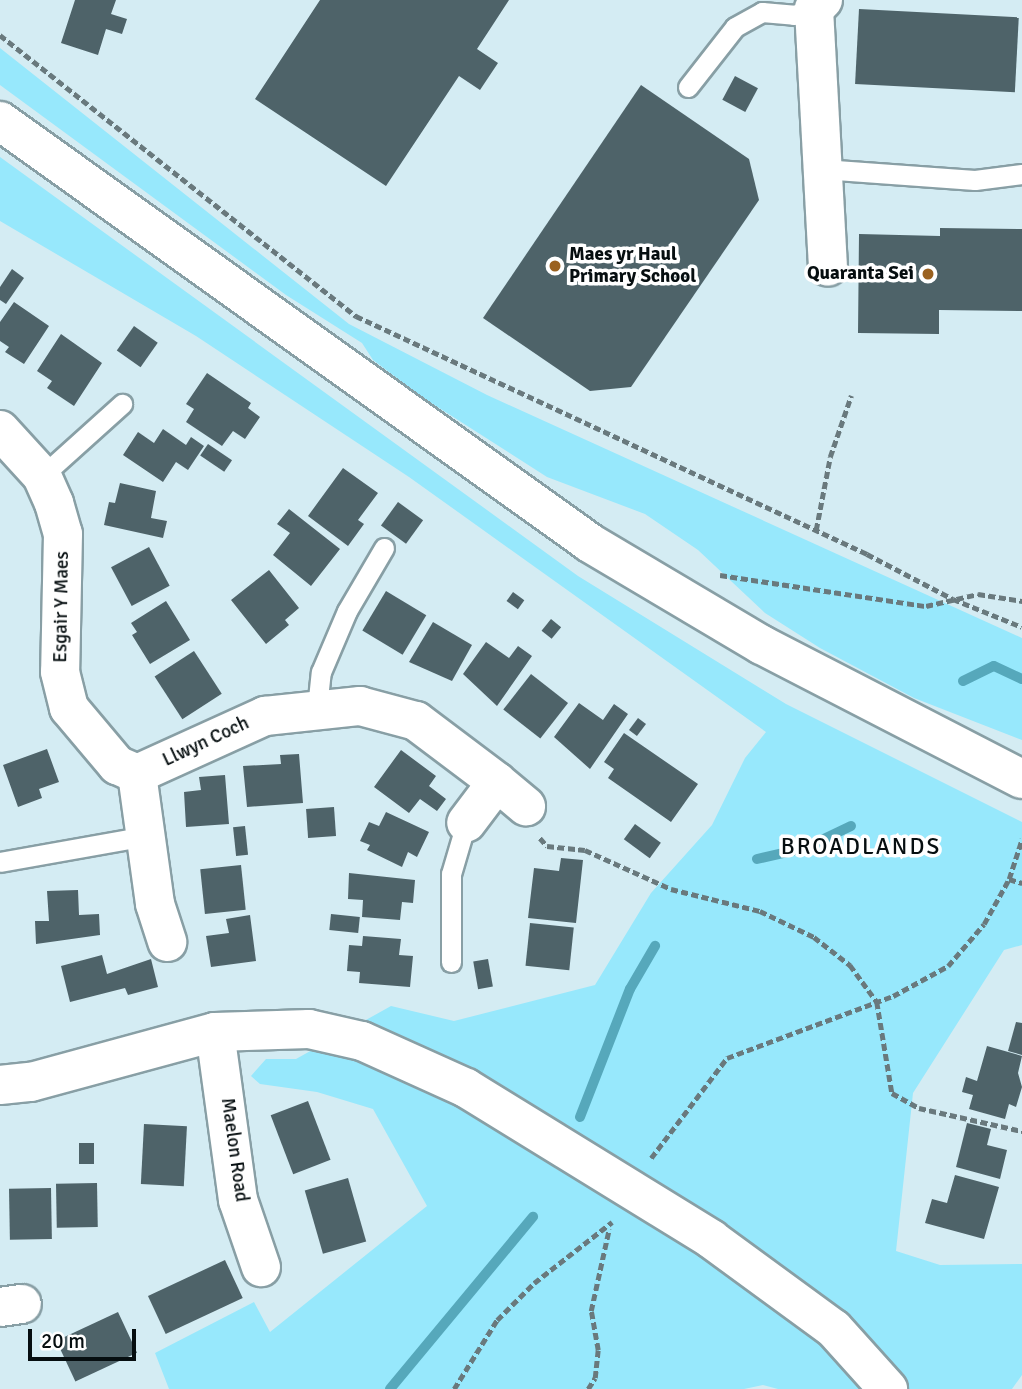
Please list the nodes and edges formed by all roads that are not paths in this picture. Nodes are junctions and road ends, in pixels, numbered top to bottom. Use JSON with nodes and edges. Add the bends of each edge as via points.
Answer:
{"nodes":[{"id":1,"x":818,"y":4,"type":"edge"},
{"id":2,"x":688,"y":87,"type":"dead end"},
{"id":3,"x":0,"y":121,"type":"edge"},
{"id":4,"x":822,"y":169,"type":"junction"},
{"id":5,"x":1022,"y":174,"type":"edge"},
{"id":6,"x":828,"y":267,"type":"dead end"},
{"id":7,"x":122,"y":404,"type":"dead end"},
{"id":8,"x":0,"y":430,"type":"edge"},
{"id":9,"x":42,"y":476,"type":"junction"},
{"id":10,"x":384,"y":548,"type":"dead end"},
{"id":11,"x":317,"y":708,"type":"junction"},
{"id":12,"x":137,"y":774,"type":"junction"},
{"id":13,"x":1022,"y":779,"type":"edge"},
{"id":14,"x":497,"y":782,"type":"junction"},
{"id":15,"x":526,"y":806,"type":"road end"},
{"id":16,"x":466,"y":823,"type":"joint"},
{"id":17,"x":146,"y":836,"type":"junction"},
{"id":18,"x":0,"y":862,"type":"edge"},
{"id":19,"x":167,"y":942,"type":"dead end"},
{"id":20,"x":451,"y":962,"type":"dead end"},
{"id":21,"x":215,"y":1032,"type":"junction"},
{"id":22,"x":0,"y":1086,"type":"edge"},
{"id":23,"x":261,"y":1267,"type":"dead end"},
{"id":24,"x":888,"y":1389,"type":"edge"}],
"edges":[{"from":1,"to":2,"type":"lane","via":[[794,16],[762,12],[735,27]]},
{"from":1,"to":4,"type":"street"},
{"from":3,"to":13,"type":"street","via":[[590,543],[876,707]]},
{"from":4,"to":5,"type":"lane","via":[[975,180]]},
{"from":4,"to":6,"type":"street"},
{"from":7,"to":9,"type":"lane"},
{"from":8,"to":9,"type":"street","name":"Esgair Y Maes"},
{"from":9,"to":12,"type":"street","name":"Esgair Y Maes","via":[[63,534],[60,672],[69,708],[117,765]]},
{"from":10,"to":11,"type":"lane","via":[[348,611],[321,672]]},
{"from":11,"to":12,"type":"street","name":"Llwyn Coch","via":[[265,716],[232,728]]},
{"from":11,"to":14,"type":"street","name":"Llwyn Coch","via":[[360,706],[416,721]]},
{"from":12,"to":17,"type":"street"},
{"from":14,"to":15,"type":"street","name":"Llwyn Coch"},
{"from":14,"to":16,"type":"street"},
{"from":16,"to":20,"type":"lane","via":[[451,874]]},
{"from":17,"to":18,"type":"lane"},
{"from":17,"to":19,"type":"street","via":[[155,904]]},
{"from":21,"to":22,"type":"street","via":[[31,1082]]},
{"from":21,"to":23,"type":"street","name":"Maelon Road","via":[[239,1200]]},
{"from":21,"to":24,"type":"street","via":[[322,1032],[362,1041],[466,1088],[763,1275],[834,1329]]}]}
